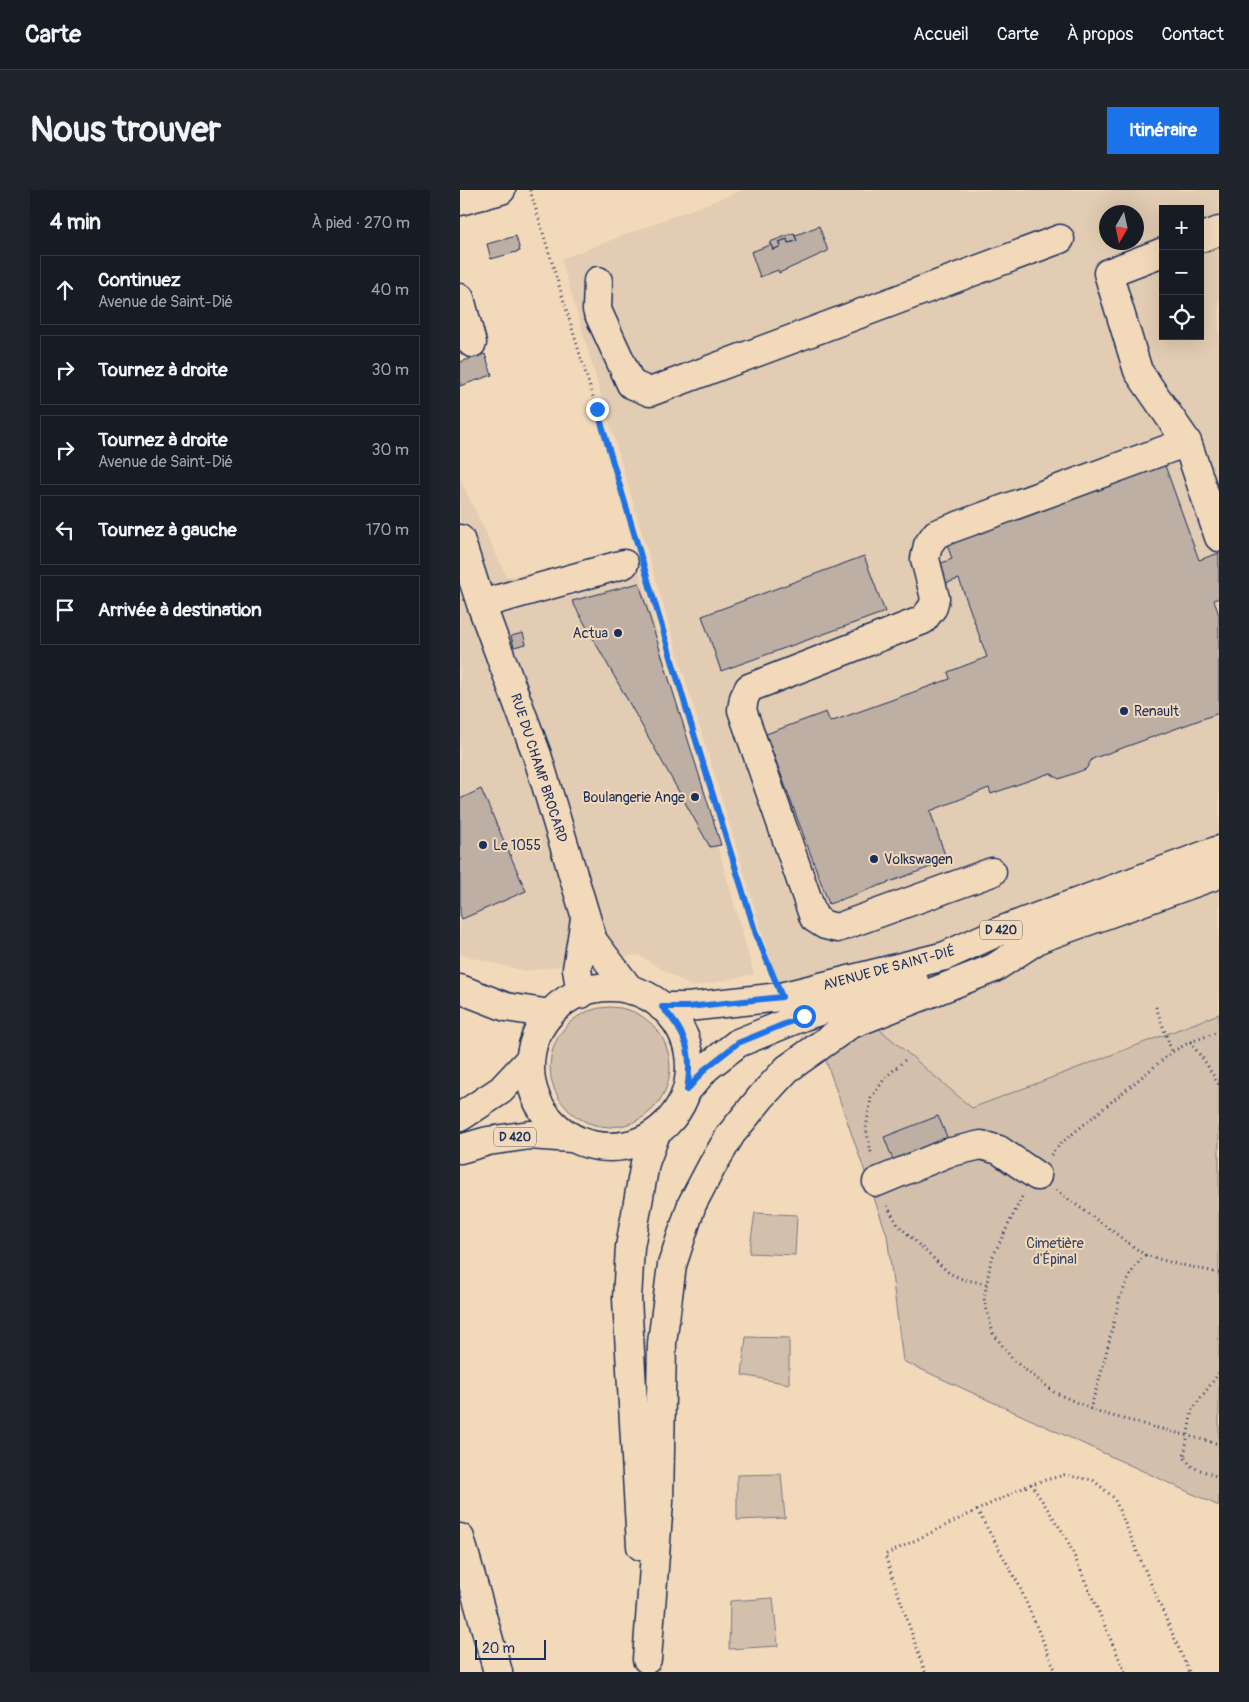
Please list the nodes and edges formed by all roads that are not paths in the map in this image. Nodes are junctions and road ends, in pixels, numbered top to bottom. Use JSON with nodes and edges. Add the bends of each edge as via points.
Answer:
{"nodes":[{"id":1,"x":501,"y":190,"type":"edge"},
{"id":2,"x":460,"y":201,"type":"edge"},
{"id":3,"x":1219,"y":231,"type":"edge"},
{"id":4,"x":1204,"y":237,"type":"edge"},
{"id":5,"x":1060,"y":239,"type":"dead end"},
{"id":6,"x":1159,"y":254,"type":"edge"},
{"id":7,"x":598,"y":281,"type":"dead end"},
{"id":8,"x":460,"y":298,"type":"edge"},
{"id":9,"x":472,"y":343,"type":"dead end"},
{"id":10,"x":1187,"y":442,"type":"junction"},
{"id":11,"x":1219,"y":537,"type":"edge"},
{"id":12,"x":460,"y":539,"type":"edge"},
{"id":13,"x":636,"y":562,"type":"road end"},
{"id":14,"x":481,"y":604,"type":"junction"},
{"id":15,"x":1219,"y":850,"type":"edge"},
{"id":16,"x":992,"y":872,"type":"dead end"},
{"id":17,"x":1219,"y":874,"type":"edge"},
{"id":18,"x":586,"y":915,"type":"junction"},
{"id":19,"x":1040,"y":938,"type":"junction"},
{"id":20,"x":460,"y":989,"type":"edge"},
{"id":21,"x":630,"y":990,"type":"junction"},
{"id":22,"x":580,"y":994,"type":"junction"},
{"id":23,"x":662,"y":1007,"type":"junction"},
{"id":24,"x":550,"y":1014,"type":"junction"},
{"id":25,"x":530,"y":1058,"type":"junction"},
{"id":26,"x":687,"y":1090,"type":"junction"},
{"id":27,"x":460,"y":1117,"type":"edge"},
{"id":28,"x":656,"y":1133,"type":"junction"},
{"id":29,"x":571,"y":1138,"type":"junction"},
{"id":30,"x":460,"y":1149,"type":"edge"},
{"id":31,"x":1037,"y":1176,"type":"road end"},
{"id":32,"x":877,"y":1182,"type":"dead end"},
{"id":33,"x":460,"y":1538,"type":"edge"},
{"id":34,"x":647,"y":1666,"type":"edge"},
{"id":35,"x":498,"y":1672,"type":"edge"}],
"edges":[{"from":1,"to":2,"type":"main road"},
{"from":3,"to":4,"type":"main road"},
{"from":5,"to":7,"type":"main road","via":[[650,392],[630,384],[597,310]]},
{"from":6,"to":10,"type":"main road","via":[[1108,273],[1138,371]]},
{"from":8,"to":9,"type":"main road"},
{"from":10,"to":11,"type":"main road"},
{"from":10,"to":16,"type":"main road","via":[[936,534],[925,559],[935,598],[933,607],[923,620],[750,688],[744,698],[742,710],[814,918],[838,928]]},
{"from":12,"to":14,"type":"main road","name":"RUE DU CHAMP BROCARD"},
{"from":13,"to":14,"type":"main road"},
{"from":14,"to":18,"type":"main road","name":"RUE DU CHAMP BROCARD","via":[[537,755]]},
{"from":15,"to":23,"type":"main road","name":"AVENUE DE SAINT-DIÉ","number":"D 420","via":[[1000,931],[945,956],[782,997]]},
{"from":17,"to":19,"type":"main road","name":"AVENUE DE SAINT-DIÉ","number":"D 420"},
{"from":18,"to":21,"type":"main road","name":"RUE DU CHAMP BROCARD","via":[[593,941]]},
{"from":18,"to":22,"type":"main road","via":[[577,969]]},
{"from":19,"to":26,"type":"main road","name":"AVENUE DE SAINT-DIÉ","number":"D 420","via":[[804,1016],[738,1043],[706,1068]]},
{"from":19,"to":34,"type":"main road","via":[[994,968],[849,1025],[787,1069],[731,1134],[712,1166],[692,1204],[672,1265],[662,1344],[659,1502]]},
{"from":20,"to":24,"type":"main road","via":[[506,1007]]},
{"from":21,"to":22,"type":"main road","via":[[608,987]]},
{"from":21,"to":23,"type":"main road","via":[[647,996]]},
{"from":22,"to":24,"type":"main road"},
{"from":23,"to":26,"type":"main road","via":[[684,1036],[690,1062]]},
{"from":24,"to":25,"type":"main road","via":[[540,1027]]},
{"from":25,"to":27,"type":"main road","via":[[501,1090]]},
{"from":25,"to":29,"type":"main road","via":[[531,1082],[539,1104],[552,1124]]},
{"from":26,"to":28,"type":"main road","via":[[676,1114]]},
{"from":28,"to":29,"type":"main road","via":[[636,1143],[614,1147],[592,1146]]},
{"from":28,"to":34,"type":"main road","via":[[645,1163],[638,1200],[630,1247],[627,1299]]},
{"from":29,"to":30,"type":"main road","number":"D 420","via":[[530,1135]]},
{"from":31,"to":32,"type":"main road","via":[[1000,1150],[981,1145],[947,1153]]},
{"from":33,"to":35,"type":"main road"}]}
